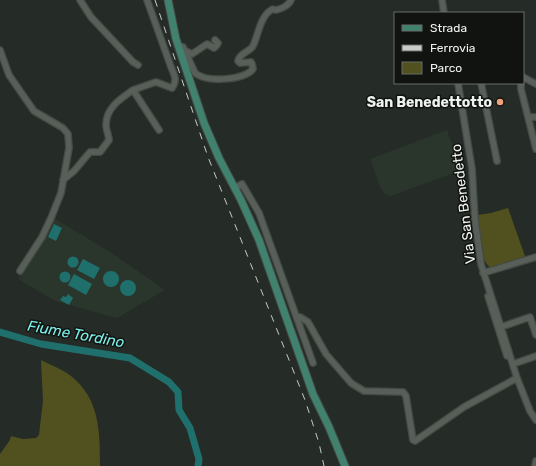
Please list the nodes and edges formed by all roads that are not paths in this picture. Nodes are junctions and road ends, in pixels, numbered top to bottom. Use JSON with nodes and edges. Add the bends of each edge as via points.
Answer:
{"nodes":[{"id":1,"x":80,"y":0,"type":"edge"},
{"id":2,"x":147,"y":0,"type":"edge"},
{"id":3,"x":168,"y":0,"type":"edge"},
{"id":4,"x":291,"y":0,"type":"edge"},
{"id":5,"x":442,"y":0,"type":"edge"},
{"id":6,"x":444,"y":12,"type":"edge"},
{"id":7,"x":215,"y":40,"type":"dead end"},
{"id":8,"x":179,"y":46,"type":"junction"},
{"id":9,"x":0,"y":50,"type":"edge"},
{"id":10,"x":186,"y":52,"type":"junction"},
{"id":11,"x":138,"y":65,"type":"dead end"},
{"id":12,"x":524,"y":78,"type":"edge"},
{"id":13,"x":458,"y":84,"type":"edge"},
{"id":14,"x":481,"y":84,"type":"edge"},
{"id":15,"x":521,"y":84,"type":"edge"},
{"id":16,"x":536,"y":84,"type":"edge"},
{"id":17,"x":133,"y":90,"type":"junction"},
{"id":18,"x":528,"y":117,"type":"junction"},
{"id":19,"x":536,"y":117,"type":"edge"},
{"id":20,"x":159,"y":130,"type":"dead end"},
{"id":21,"x":536,"y":149,"type":"edge"},
{"id":22,"x":497,"y":161,"type":"dead end"},
{"id":23,"x":63,"y":180,"type":"junction"},
{"id":24,"x":235,"y":188,"type":"junction"},
{"id":25,"x":536,"y":257,"type":"edge"},
{"id":26,"x":20,"y":271,"type":"dead end"},
{"id":27,"x":483,"y":273,"type":"junction"},
{"id":28,"x":297,"y":317,"type":"junction"},
{"id":29,"x":501,"y":327,"type":"junction"},
{"id":30,"x":536,"y":335,"type":"edge"},
{"id":31,"x":536,"y":356,"type":"edge"},
{"id":32,"x":313,"y":363,"type":"dead end"},
{"id":33,"x":513,"y":364,"type":"junction"},
{"id":34,"x":517,"y":378,"type":"junction"},
{"id":35,"x":536,"y":420,"type":"edge"},
{"id":36,"x":536,"y":461,"type":"edge"},
{"id":37,"x":345,"y":466,"type":"edge"},
{"id":38,"x":535,"y":466,"type":"edge"}],
"edges":[{"from":1,"to":11,"type":"street","via":[[90,17]]},
{"from":2,"to":17,"type":"street","via":[[176,83],[172,88],[156,82]]},
{"from":3,"to":8,"type":"main road"},
{"from":4,"to":10,"type":"street","via":[[288,5],[268,13],[253,46],[239,57],[240,63],[251,62],[253,69],[249,73],[230,78],[205,79],[195,73]]},
{"from":5,"to":6,"type":"street"},
{"from":7,"to":10,"type":"street","via":[[218,43],[214,48],[207,44],[192,54]]},
{"from":8,"to":10,"type":"street","via":[[184,47]]},
{"from":8,"to":24,"type":"main road","via":[[206,128]]},
{"from":9,"to":23,"type":"street","via":[[9,76],[34,111],[63,128],[68,134],[69,148]]},
{"from":12,"to":16,"type":"street"},
{"from":13,"to":27,"type":"street","name":"Via San Benedetto","via":[[472,170],[478,249]]},
{"from":14,"to":22,"type":"street"},
{"from":15,"to":18,"type":"street"},
{"from":17,"to":20,"type":"street"},
{"from":17,"to":23,"type":"street","via":[[112,106],[108,113],[106,128],[109,139],[100,152],[90,152]]},
{"from":18,"to":19,"type":"street"},
{"from":18,"to":21,"type":"street"},
{"from":23,"to":26,"type":"street","via":[[61,193],[51,218]]},
{"from":24,"to":28,"type":"street","via":[[242,184],[259,213]]},
{"from":24,"to":37,"type":"main road","via":[[259,240],[313,394]]},
{"from":25,"to":27,"type":"street"},
{"from":27,"to":29,"type":"street","name":"Via San Benedetto"},
{"from":27,"to":34,"type":"street","via":[[503,347]]},
{"from":28,"to":32,"type":"street"},
{"from":28,"to":34,"type":"street","via":[[300,316],[308,322],[326,354],[351,383],[364,391],[403,392],[406,396],[414,441],[482,397]]},
{"from":29,"to":30,"type":"street","via":[[530,316]]},
{"from":29,"to":33,"type":"street","name":"Via San Benedetto"},
{"from":31,"to":33,"type":"street"},
{"from":33,"to":34,"type":"street","name":"Via San Benedetto"},
{"from":34,"to":35,"type":"street","name":"Via San Benedetto"},
{"from":36,"to":38,"type":"street"}]}
